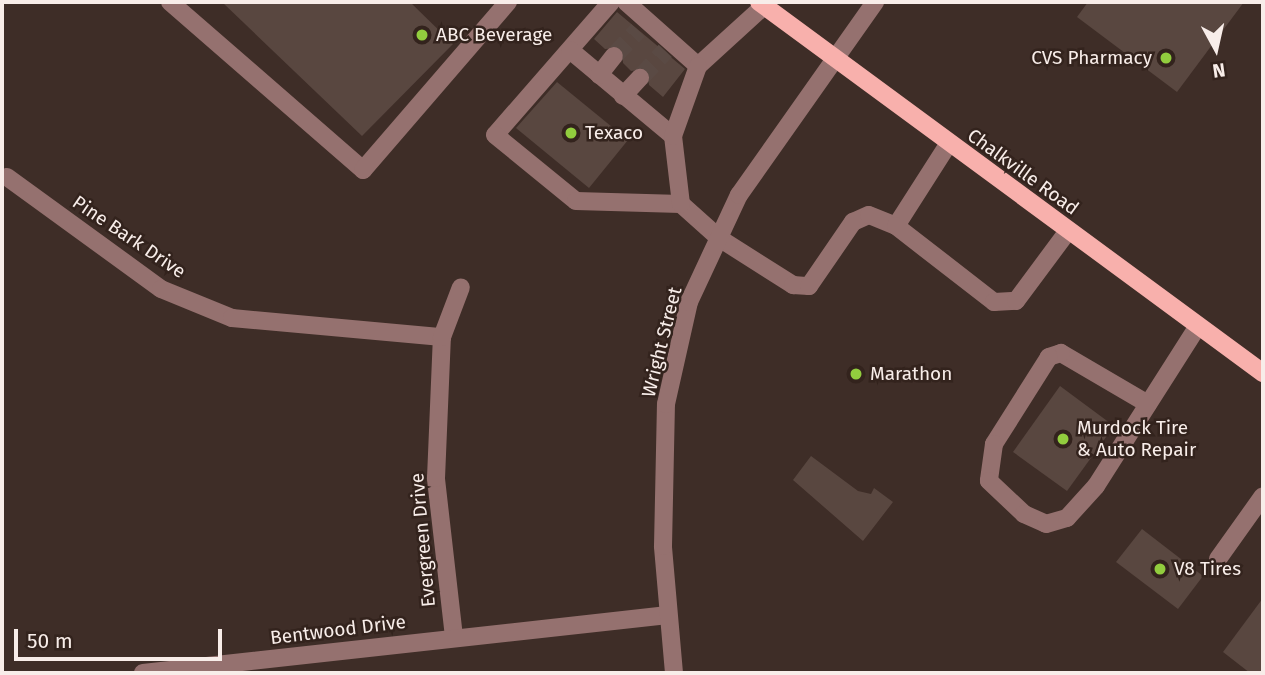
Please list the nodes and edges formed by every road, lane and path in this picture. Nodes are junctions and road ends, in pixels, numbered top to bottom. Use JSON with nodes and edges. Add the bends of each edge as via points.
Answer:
{"nodes":[{"id":1,"x":170,"y":2,"type":"edge"},
{"id":2,"x":611,"y":2,"type":"edge"},
{"id":3,"x":626,"y":2,"type":"edge"},
{"id":4,"x":875,"y":2,"type":"edge"},
{"id":5,"x":762,"y":4,"type":"edge"},
{"id":6,"x":498,"y":5,"type":"edge"},
{"id":7,"x":570,"y":50,"type":"junction"},
{"id":8,"x":614,"y":56,"type":"tunnel mouth"},
{"id":9,"x":839,"y":62,"type":"junction"},
{"id":10,"x":698,"y":66,"type":"junction"},
{"id":11,"x":599,"y":75,"type":"junction"},
{"id":12,"x":640,"y":78,"type":"tunnel mouth"},
{"id":13,"x":624,"y":96,"type":"junction"},
{"id":14,"x":673,"y":136,"type":"junction"},
{"id":15,"x":949,"y":143,"type":"junction"},
{"id":16,"x":8,"y":177,"type":"dead end"},
{"id":17,"x":681,"y":204,"type":"junction"},
{"id":18,"x":896,"y":226,"type":"junction"},
{"id":19,"x":1068,"y":231,"type":"junction"},
{"id":20,"x":719,"y":238,"type":"junction"},
{"id":21,"x":461,"y":286,"type":"dead end"},
{"id":22,"x":1198,"y":326,"type":"junction"},
{"id":23,"x":442,"y":337,"type":"junction"},
{"id":24,"x":1263,"y":373,"type":"edge"},
{"id":25,"x":1148,"y":404,"type":"junction"},
{"id":26,"x":1263,"y":496,"type":"edge"},
{"id":27,"x":1218,"y":559,"type":"dead end"},
{"id":28,"x":668,"y":615,"type":"junction"},
{"id":29,"x":454,"y":637,"type":"junction"},
{"id":30,"x":143,"y":673,"type":"edge"},
{"id":31,"x":674,"y":673,"type":"edge"}],
"edges":[{"from":1,"to":6,"type":"street","via":[[363,170]]},
{"from":2,"to":7,"type":"street"},
{"from":3,"to":10,"type":"street","via":[[643,25]]},
{"from":4,"to":9,"type":"street","name":"Wright Street"},
{"from":5,"to":9,"type":"main road","name":"Chalkville Road"},
{"from":5,"to":10,"type":"street"},
{"from":7,"to":11,"type":"street"},
{"from":7,"to":17,"type":"street","via":[[495,135],[576,201]]},
{"from":8,"to":11,"type":"street"},
{"from":9,"to":15,"type":"main road","name":"Chalkville Road"},
{"from":9,"to":20,"type":"street","name":"Wright Street","via":[[739,195]]},
{"from":10,"to":14,"type":"street"},
{"from":11,"to":13,"type":"street"},
{"from":12,"to":13,"type":"street"},
{"from":13,"to":14,"type":"street"},
{"from":14,"to":17,"type":"street"},
{"from":15,"to":18,"type":"street"},
{"from":15,"to":19,"type":"main road","name":"Chalkville Road"},
{"from":16,"to":23,"type":"street","name":"Pine Bark Drive","via":[[161,289],[232,318]]},
{"from":17,"to":20,"type":"street"},
{"from":18,"to":19,"type":"street","via":[[994,302],[1016,301]]},
{"from":18,"to":20,"type":"street","via":[[869,215],[853,222],[809,286],[793,285]]},
{"from":19,"to":22,"type":"main road","name":"Chalkville Road"},
{"from":20,"to":28,"type":"street","name":"Wright Street","via":[[690,302],[666,404]]},
{"from":21,"to":23,"type":"street","name":"Evergreen Drive"},
{"from":22,"to":24,"type":"main road","name":"Chalkville Road"},
{"from":22,"to":25,"type":"street"},
{"from":23,"to":29,"type":"street","name":"Evergreen Drive","via":[[436,478]]},
{"from":25,"to":25,"type":"street","via":[[1096,486],[1067,518],[1046,524],[1024,514],[989,481],[994,444],[1049,358],[1062,353]]},
{"from":26,"to":27,"type":"street"},
{"from":28,"to":29,"type":"street"},
{"from":28,"to":31,"type":"street","name":"Wright Street"},
{"from":29,"to":30,"type":"street","name":"Bentwood Drive"}]}
